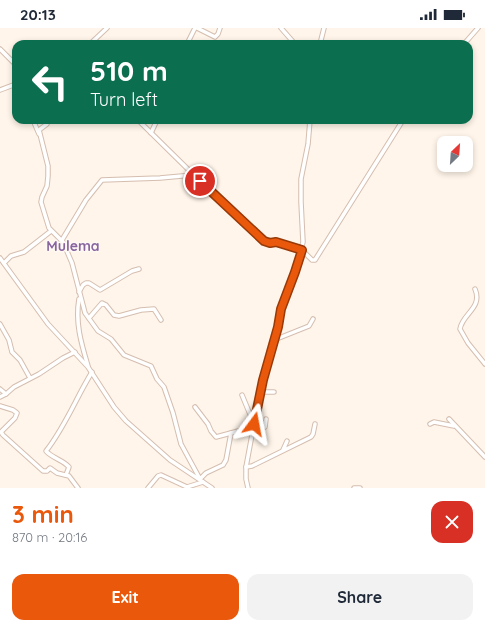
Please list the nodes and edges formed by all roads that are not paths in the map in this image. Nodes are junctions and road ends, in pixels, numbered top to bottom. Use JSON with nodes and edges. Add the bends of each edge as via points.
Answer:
{"nodes":[{"id":1,"x":107,"y":28,"type":"edge"},
{"id":2,"x":196,"y":28,"type":"edge"},
{"id":3,"x":220,"y":28,"type":"edge"},
{"id":4,"x":281,"y":28,"type":"edge"},
{"id":5,"x":324,"y":28,"type":"edge"},
{"id":6,"x":478,"y":28,"type":"edge"},
{"id":7,"x":94,"y":40,"type":"edge"},
{"id":8,"x":190,"y":40,"type":"edge"},
{"id":9,"x":292,"y":40,"type":"edge"},
{"id":10,"x":321,"y":40,"type":"edge"},
{"id":11,"x":468,"y":40,"type":"edge"},
{"id":12,"x":0,"y":49,"type":"edge"},
{"id":13,"x":12,"y":60,"type":"edge"},
{"id":14,"x":12,"y":86,"type":"edge"},
{"id":15,"x":0,"y":90,"type":"edge"},
{"id":16,"x":36,"y":124,"type":"edge"},
{"id":17,"x":47,"y":124,"type":"edge"},
{"id":18,"x":142,"y":124,"type":"edge"},
{"id":19,"x":155,"y":124,"type":"edge"},
{"id":20,"x":310,"y":124,"type":"edge"},
{"id":21,"x":400,"y":124,"type":"edge"},
{"id":22,"x":151,"y":133,"type":"junction"},
{"id":23,"x":41,"y":137,"type":"junction"},
{"id":24,"x":193,"y":175,"type":"junction"},
{"id":25,"x":51,"y":231,"type":"junction"},
{"id":26,"x":62,"y":240,"type":"junction"},
{"id":27,"x":302,"y":250,"type":"junction"},
{"id":28,"x":0,"y":258,"type":"edge"},
{"id":29,"x":4,"y":263,"type":"junction"},
{"id":30,"x":139,"y":269,"type":"dead end"},
{"id":31,"x":475,"y":289,"type":"dead end"},
{"id":32,"x":80,"y":294,"type":"junction"},
{"id":33,"x":89,"y":318,"type":"junction"},
{"id":34,"x":314,"y":319,"type":"dead end"},
{"id":35,"x":161,"y":320,"type":"dead end"},
{"id":36,"x":0,"y":324,"type":"edge"},
{"id":37,"x":274,"y":340,"type":"junction"},
{"id":38,"x":75,"y":352,"type":"junction"},
{"id":39,"x":485,"y":364,"type":"edge"},
{"id":40,"x":88,"y":367,"type":"junction"},
{"id":41,"x":92,"y":372,"type":"junction"},
{"id":42,"x":30,"y":378,"type":"junction"},
{"id":43,"x":0,"y":389,"type":"edge"},
{"id":44,"x":261,"y":392,"type":"junction"},
{"id":45,"x":274,"y":392,"type":"dead end"},
{"id":46,"x":6,"y":394,"type":"junction"},
{"id":47,"x":242,"y":395,"type":"dead end"},
{"id":48,"x":0,"y":397,"type":"edge"},
{"id":49,"x":0,"y":406,"type":"edge"},
{"id":50,"x":195,"y":407,"type":"dead end"},
{"id":51,"x":266,"y":419,"type":"dead end"},
{"id":52,"x":449,"y":419,"type":"dead end"},
{"id":53,"x":254,"y":424,"type":"junction"},
{"id":54,"x":315,"y":424,"type":"dead end"},
{"id":55,"x":430,"y":424,"type":"dead end"},
{"id":56,"x":455,"y":426,"type":"junction"},
{"id":57,"x":253,"y":430,"type":"junction"},
{"id":58,"x":231,"y":433,"type":"junction"},
{"id":59,"x":286,"y":441,"type":"dead end"},
{"id":60,"x":283,"y":450,"type":"junction"},
{"id":61,"x":485,"y":457,"type":"edge"},
{"id":62,"x":246,"y":467,"type":"junction"},
{"id":63,"x":66,"y":475,"type":"junction"},
{"id":64,"x":202,"y":481,"type":"junction"},
{"id":65,"x":78,"y":488,"type":"edge"},
{"id":66,"x":148,"y":488,"type":"edge"},
{"id":67,"x":212,"y":488,"type":"edge"},
{"id":68,"x":248,"y":488,"type":"edge"},
{"id":69,"x":354,"y":488,"type":"edge"},
{"id":70,"x":360,"y":488,"type":"edge"}],
"edges":[{"from":1,"to":7,"type":"street"},
{"from":2,"to":3,"type":"street","via":[[215,37]]},
{"from":2,"to":8,"type":"street"},
{"from":4,"to":9,"type":"street"},
{"from":5,"to":10,"type":"street"},
{"from":6,"to":11,"type":"street"},
{"from":12,"to":13,"type":"street"},
{"from":14,"to":15,"type":"street"},
{"from":16,"to":23,"type":"street"},
{"from":17,"to":23,"type":"street","via":[[39,130]]},
{"from":18,"to":22,"type":"street"},
{"from":19,"to":22,"type":"street"},
{"from":20,"to":27,"type":"street","via":[[301,179]]},
{"from":21,"to":27,"type":"street","via":[[316,259],[312,260]]},
{"from":22,"to":24,"type":"street"},
{"from":23,"to":25,"type":"street","via":[[48,176],[40,202]]},
{"from":24,"to":26,"type":"street","via":[[102,180],[86,200]]},
{"from":24,"to":27,"type":"street","via":[[264,241]]},
{"from":25,"to":26,"type":"street"},
{"from":25,"to":29,"type":"street","via":[[24,252],[11,256]]},
{"from":26,"to":32,"type":"street","via":[[73,266]]},
{"from":27,"to":37,"type":"street","via":[[281,309]]},
{"from":28,"to":29,"type":"street"},
{"from":29,"to":38,"type":"street","via":[[48,324]]},
{"from":30,"to":32,"type":"street","via":[[100,290],[89,283],[83,284]]},
{"from":31,"to":39,"type":"street","via":[[475,304],[460,328]]},
{"from":32,"to":33,"type":"street"},
{"from":32,"to":40,"type":"street","via":[[77,316]]},
{"from":33,"to":35,"type":"street","via":[[102,303],[114,315],[119,316],[154,309]]},
{"from":33,"to":64,"type":"street","via":[[98,331],[111,339],[124,355],[151,366],[164,387],[181,444]]},
{"from":34,"to":37,"type":"street","via":[[309,326]]},
{"from":36,"to":42,"type":"street","via":[[12,352],[20,360]]},
{"from":37,"to":44,"type":"street"},
{"from":38,"to":40,"type":"street"},
{"from":38,"to":42,"type":"street"},
{"from":40,"to":41,"type":"street"},
{"from":41,"to":63,"type":"street","via":[[74,407],[46,451],[69,467]]},
{"from":41,"to":64,"type":"street","via":[[114,407],[129,424],[170,460]]},
{"from":42,"to":46,"type":"street"},
{"from":43,"to":46,"type":"street"},
{"from":44,"to":45,"type":"street"},
{"from":44,"to":53,"type":"street"},
{"from":46,"to":48,"type":"street"},
{"from":47,"to":53,"type":"street"},
{"from":49,"to":63,"type":"street","via":[[17,413],[1,432],[3,435],[43,471],[50,468]]},
{"from":50,"to":58,"type":"street","via":[[216,437]]},
{"from":51,"to":57,"type":"street","via":[[265,427]]},
{"from":52,"to":56,"type":"street"},
{"from":53,"to":57,"type":"street"},
{"from":53,"to":58,"type":"street"},
{"from":54,"to":60,"type":"street","via":[[311,437]]},
{"from":55,"to":56,"type":"street","via":[[434,422]]},
{"from":56,"to":61,"type":"street"},
{"from":57,"to":62,"type":"street"},
{"from":58,"to":64,"type":"street","via":[[226,460],[206,473]]},
{"from":59,"to":60,"type":"street"},
{"from":60,"to":62,"type":"street"},
{"from":62,"to":68,"type":"street"},
{"from":63,"to":65,"type":"street"},
{"from":64,"to":66,"type":"street","via":[[187,487],[161,475]]},
{"from":64,"to":67,"type":"street"},
{"from":69,"to":70,"type":"street"}]}
